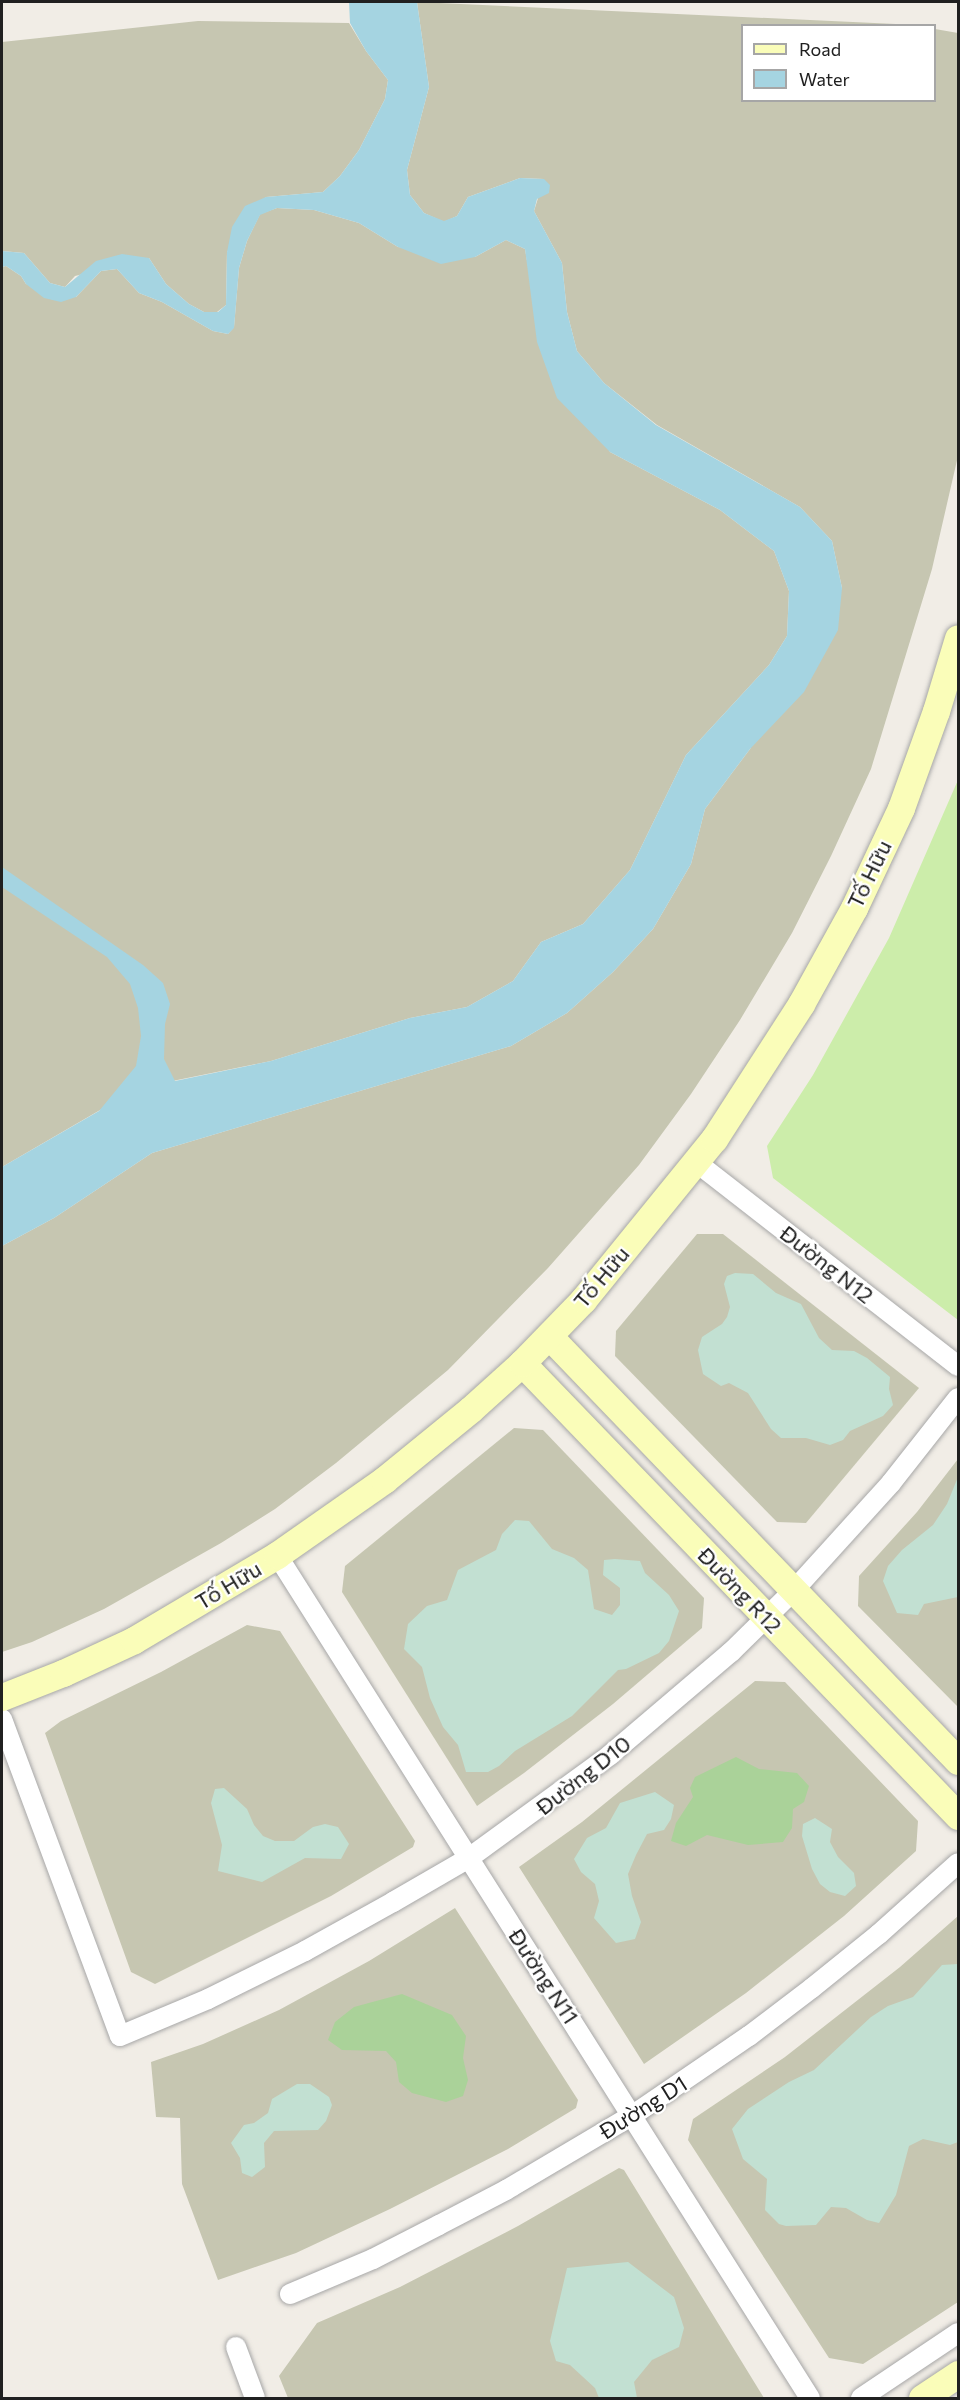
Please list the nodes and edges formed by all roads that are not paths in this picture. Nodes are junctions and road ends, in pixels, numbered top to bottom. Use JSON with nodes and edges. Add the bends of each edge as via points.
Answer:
{"nodes":[{"id":1,"x":958,"y":638,"type":"edge"},
{"id":2,"x":696,"y":1162,"type":"junction"},
{"id":3,"x":549,"y":1336,"type":"junction"},
{"id":4,"x":522,"y":1363,"type":"junction"},
{"id":5,"x":958,"y":1366,"type":"edge"},
{"id":6,"x":958,"y":1398,"type":"edge"},
{"id":7,"x":277,"y":1555,"type":"junction"},
{"id":8,"x":794,"y":1590,"type":"junction"},
{"id":9,"x":766,"y":1618,"type":"junction"},
{"id":10,"x":2,"y":1697,"type":"edge"},
{"id":11,"x":2,"y":1719,"type":"edge"},
{"id":12,"x":958,"y":1761,"type":"edge"},
{"id":13,"x":958,"y":1816,"type":"edge"},
{"id":14,"x":468,"y":1858,"type":"junction"},
{"id":15,"x":958,"y":1863,"type":"edge"},
{"id":16,"x":633,"y":2115,"type":"junction"},
{"id":17,"x":290,"y":2294,"type":"dead end"},
{"id":18,"x":958,"y":2333,"type":"edge"},
{"id":19,"x":236,"y":2347,"type":"dead end"},
{"id":20,"x":958,"y":2374,"type":"edge"},
{"id":21,"x":255,"y":2398,"type":"edge"},
{"id":22,"x":810,"y":2398,"type":"edge"},
{"id":23,"x":861,"y":2398,"type":"edge"},
{"id":24,"x":922,"y":2398,"type":"edge"}],
"edges":[{"from":1,"to":2,"type":"main road","name":"Tố Hữu","via":[[910,785],[854,908],[779,1040]]},
{"from":2,"to":3,"type":"main road","name":"Tố Hữu"},
{"from":2,"to":5,"type":"street","name":"Đường N12"},
{"from":3,"to":4,"type":"main road","name":"Tố Hữu"},
{"from":3,"to":8,"type":"main road","name":"Đường R12"},
{"from":4,"to":7,"type":"main road","name":"Tố Hữu","via":[[384,1480]]},
{"from":4,"to":9,"type":"main road","name":"Đường R12"},
{"from":6,"to":8,"type":"street","name":"Đường D10","via":[[891,1483]]},
{"from":7,"to":10,"type":"main road","name":"Tố Hữu","via":[[134,1640]]},
{"from":7,"to":14,"type":"street","name":"Đường N11"},
{"from":8,"to":9,"type":"street","name":"Đường D10"},
{"from":8,"to":12,"type":"main road","name":"Đường R12"},
{"from":9,"to":13,"type":"main road","name":"Đường R12"},
{"from":9,"to":14,"type":"street","name":"Đường D10","via":[[610,1755]]},
{"from":11,"to":14,"type":"street","name":"Đường D10","via":[[120,2036],[208,1999],[305,1951]]},
{"from":14,"to":16,"type":"street","name":"Đường N11"},
{"from":15,"to":16,"type":"street","name":"Đường D1","via":[[812,1988]]},
{"from":16,"to":17,"type":"street","name":"Đường D1","via":[[449,2220],[373,2259]]},
{"from":16,"to":22,"type":"street","name":"Đường N11"},
{"from":18,"to":23,"type":"street"},
{"from":19,"to":21,"type":"street"},
{"from":20,"to":24,"type":"main road"}]}
